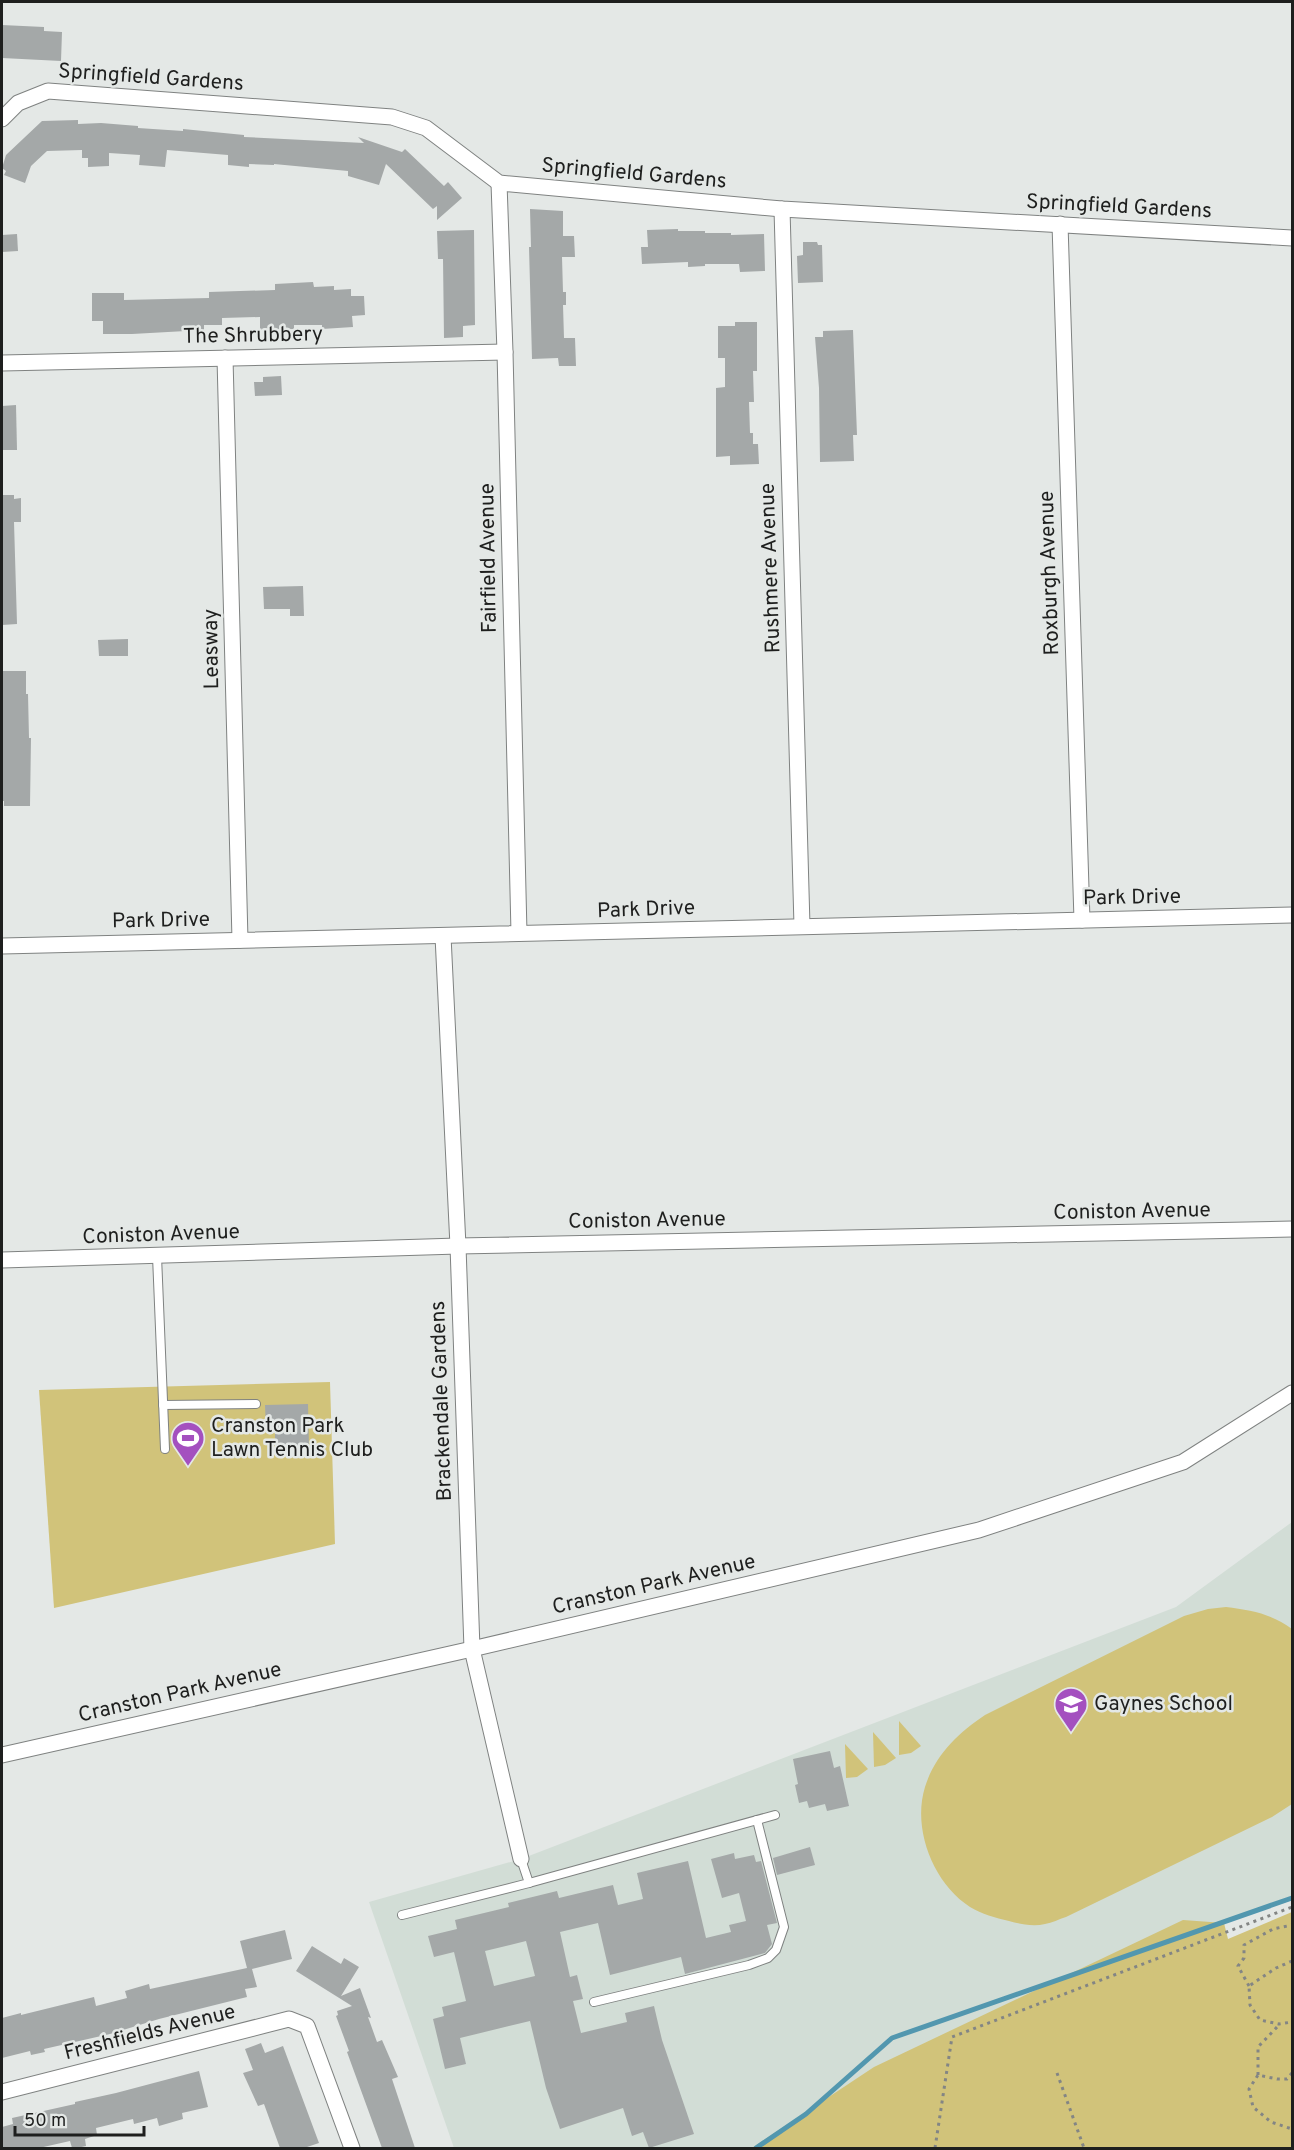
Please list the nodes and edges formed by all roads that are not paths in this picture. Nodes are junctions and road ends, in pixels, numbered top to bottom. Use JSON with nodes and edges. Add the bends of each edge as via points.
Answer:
{"nodes":[{"id":1,"x":2,"y":119,"type":"edge"},
{"id":2,"x":499,"y":183,"type":"junction"},
{"id":3,"x":782,"y":209,"type":"junction"},
{"id":4,"x":1060,"y":224,"type":"junction"},
{"id":5,"x":1293,"y":238,"type":"edge"},
{"id":6,"x":505,"y":352,"type":"junction"},
{"id":7,"x":225,"y":358,"type":"junction"},
{"id":8,"x":2,"y":363,"type":"edge"},
{"id":9,"x":1293,"y":915,"type":"edge"},
{"id":10,"x":1082,"y":920,"type":"junction"},
{"id":11,"x":802,"y":926,"type":"junction"},
{"id":12,"x":519,"y":933,"type":"junction"},
{"id":13,"x":443,"y":936,"type":"junction"},
{"id":14,"x":240,"y":940,"type":"junction"},
{"id":15,"x":2,"y":946,"type":"edge"},
{"id":16,"x":1293,"y":1229,"type":"edge"},
{"id":17,"x":458,"y":1246,"type":"junction"},
{"id":18,"x":157,"y":1256,"type":"junction"},
{"id":19,"x":2,"y":1260,"type":"edge"},
{"id":20,"x":1293,"y":1393,"type":"edge"},
{"id":21,"x":256,"y":1404,"type":"dead end"},
{"id":22,"x":163,"y":1405,"type":"junction"},
{"id":23,"x":165,"y":1449,"type":"dead end"},
{"id":24,"x":472,"y":1649,"type":"junction"},
{"id":25,"x":2,"y":1755,"type":"edge"},
{"id":26,"x":775,"y":1815,"type":"dead end"},
{"id":27,"x":757,"y":1820,"type":"junction"},
{"id":28,"x":521,"y":1859,"type":"joint"},
{"id":29,"x":529,"y":1883,"type":"junction"},
{"id":30,"x":402,"y":1915,"type":"dead end"},
{"id":31,"x":594,"y":2002,"type":"dead end"},
{"id":32,"x":2,"y":2092,"type":"edge"},
{"id":33,"x":352,"y":2148,"type":"edge"}],
"edges":[{"from":1,"to":2,"type":"street","name":"Springfield Gardens","via":[[18,103],[48,91],[392,117],[426,128]]},
{"from":2,"to":3,"type":"street","name":"Springfield Gardens"},
{"from":2,"to":6,"type":"street","name":"Fairfield Avenue"},
{"from":3,"to":4,"type":"street","name":"Springfield Gardens"},
{"from":3,"to":11,"type":"street","name":"Rushmere Avenue"},
{"from":4,"to":5,"type":"street","name":"Springfield Gardens"},
{"from":4,"to":10,"type":"street","name":"Roxburgh Avenue"},
{"from":6,"to":7,"type":"street","name":"The Shrubbery"},
{"from":6,"to":12,"type":"street","name":"Fairfield Avenue"},
{"from":7,"to":8,"type":"street","name":"The Shrubbery"},
{"from":7,"to":14,"type":"street","name":"Leasway"},
{"from":9,"to":10,"type":"street","name":"Park Drive"},
{"from":10,"to":11,"type":"street","name":"Park Drive"},
{"from":11,"to":12,"type":"street","name":"Park Drive"},
{"from":12,"to":13,"type":"street","name":"Park Drive"},
{"from":13,"to":14,"type":"street","name":"Park Drive"},
{"from":13,"to":17,"type":"street","name":"Brackendale Gardens"},
{"from":14,"to":15,"type":"street","name":"Park Drive"},
{"from":16,"to":17,"type":"street","name":"Coniston Avenue"},
{"from":17,"to":18,"type":"street","name":"Coniston Avenue"},
{"from":17,"to":24,"type":"street","name":"Brackendale Gardens"},
{"from":18,"to":19,"type":"street","name":"Coniston Avenue"},
{"from":18,"to":22,"type":"lane"},
{"from":20,"to":24,"type":"street","name":"Cranston Park Avenue","via":[[1183,1462],[978,1530]]},
{"from":21,"to":22,"type":"lane"},
{"from":22,"to":23,"type":"lane"},
{"from":24,"to":25,"type":"street","name":"Cranston Park Avenue"},
{"from":24,"to":28,"type":"street","name":"Brackendale Gardens"},
{"from":26,"to":27,"type":"lane"},
{"from":27,"to":29,"type":"lane"},
{"from":27,"to":31,"type":"lane","via":[[784,1927],[776,1950],[768,1958],[749,1965]]},
{"from":28,"to":29,"type":"lane"},
{"from":29,"to":30,"type":"lane"},
{"from":32,"to":33,"type":"street","name":"Freshfields Avenue","via":[[289,2019],[307,2026]]}]}
